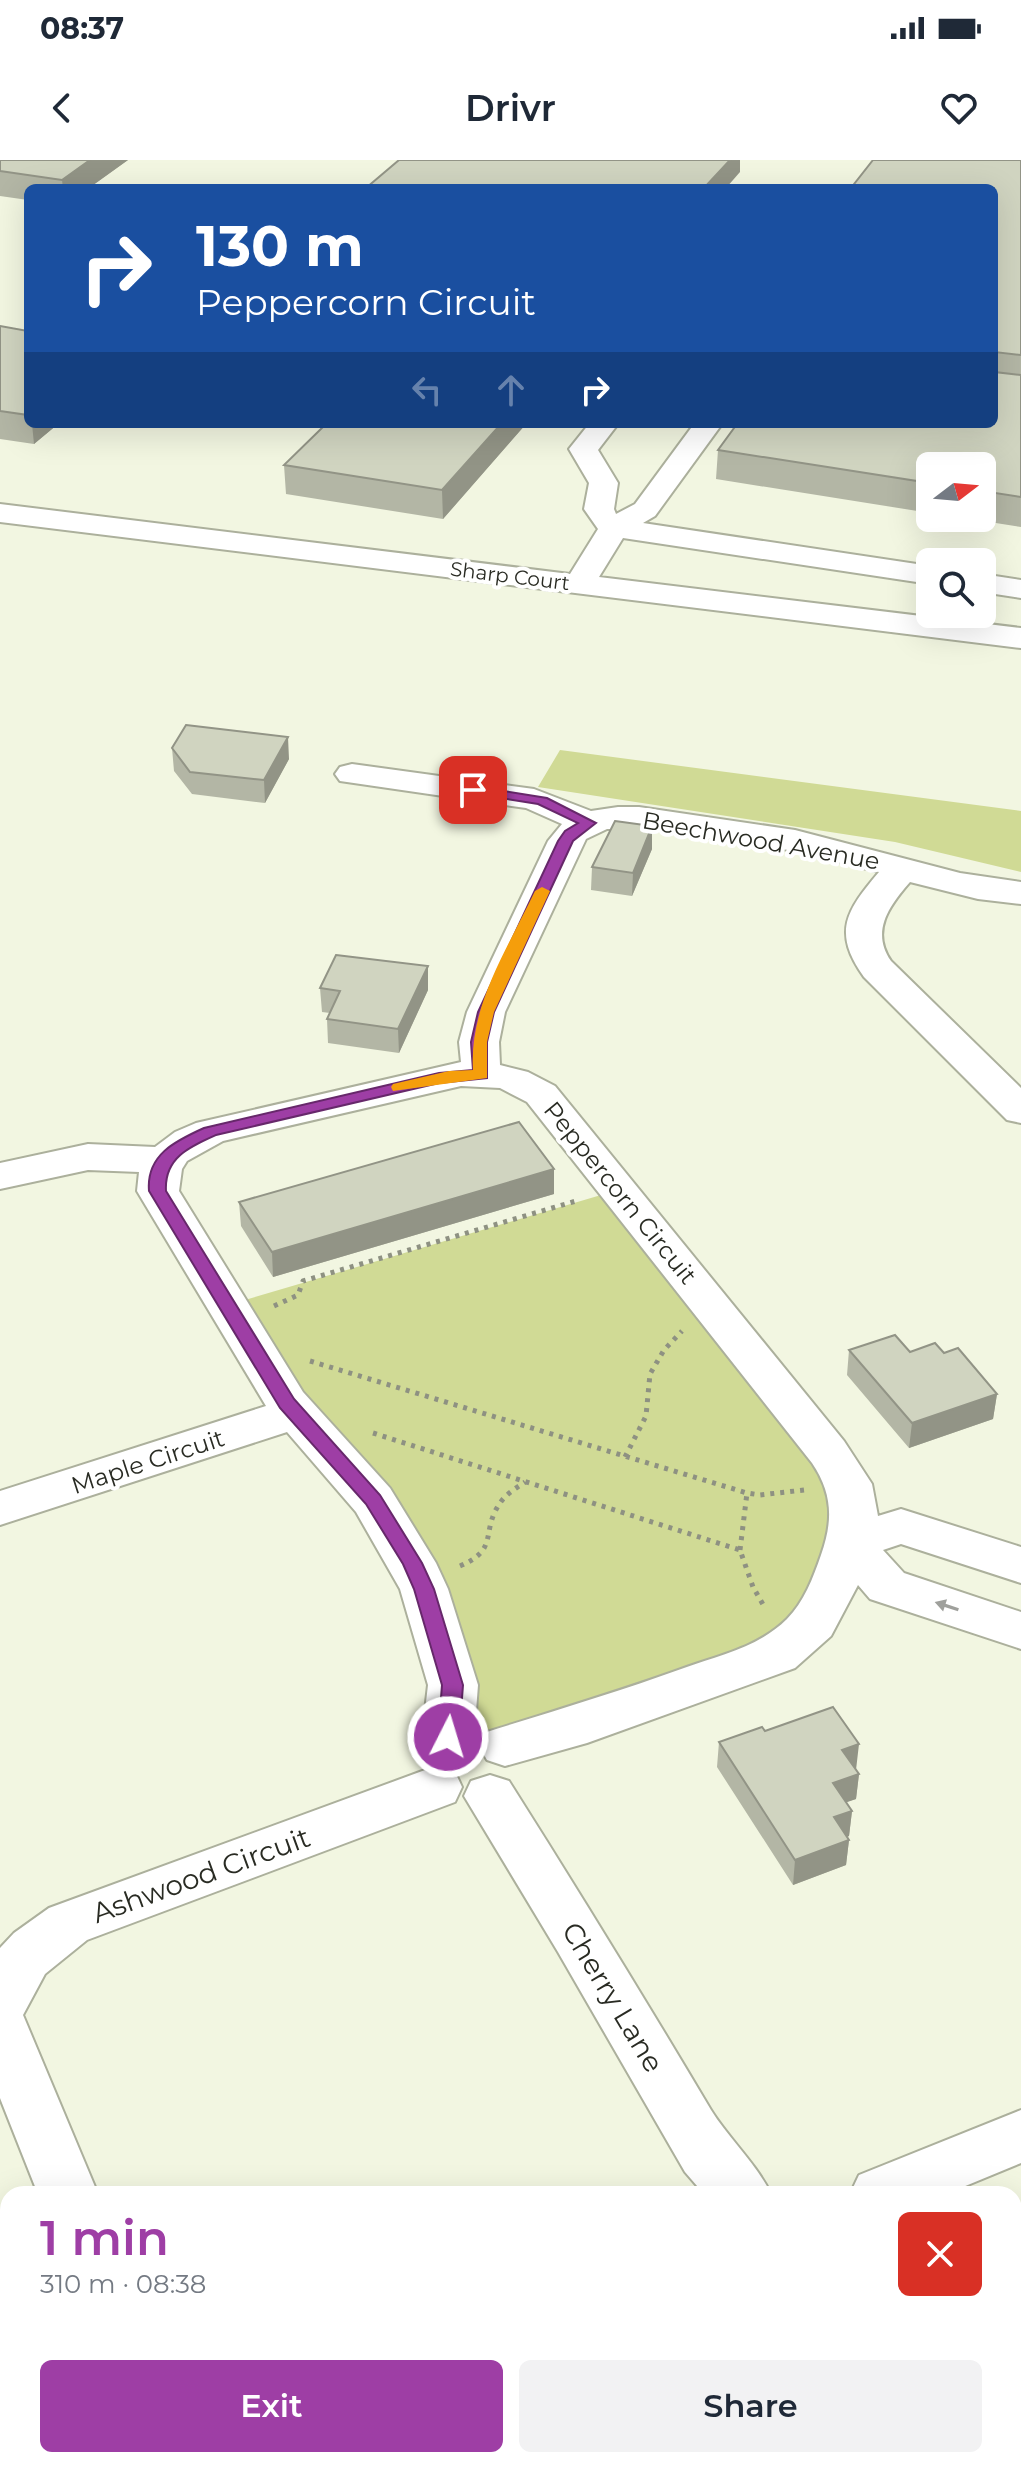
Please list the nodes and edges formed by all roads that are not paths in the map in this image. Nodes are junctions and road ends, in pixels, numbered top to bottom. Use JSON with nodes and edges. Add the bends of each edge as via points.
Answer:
{"nodes":[{"id":1,"x":601,"y":428,"type":"edge"},
{"id":2,"x":705,"y":428,"type":"edge"},
{"id":3,"x":0,"y":513,"type":"edge"},
{"id":4,"x":614,"y":528,"type":"junction"},
{"id":5,"x":916,"y":573,"type":"edge"},
{"id":6,"x":579,"y":584,"type":"junction"},
{"id":7,"x":996,"y":585,"type":"edge"},
{"id":8,"x":1021,"y":589,"type":"edge"},
{"id":9,"x":1021,"y":638,"type":"edge"},
{"id":10,"x":352,"y":774,"type":"dead end"},
{"id":11,"x":588,"y":823,"type":"junction"},
{"id":12,"x":902,"y":869,"type":"junction"},
{"id":13,"x":1021,"y":893,"type":"edge"},
{"id":14,"x":481,"y":1074,"type":"junction"},
{"id":15,"x":1021,"y":1111,"type":"edge"},
{"id":16,"x":165,"y":1160,"type":"junction"},
{"id":17,"x":0,"y":1176,"type":"edge"},
{"id":18,"x":295,"y":1413,"type":"junction"},
{"id":19,"x":0,"y":1508,"type":"edge"},
{"id":20,"x":849,"y":1543,"type":"junction"},
{"id":21,"x":1021,"y":1565,"type":"edge"},
{"id":22,"x":1021,"y":1631,"type":"edge"},
{"id":23,"x":442,"y":1762,"type":"junction"},
{"id":24,"x":498,"y":1771,"type":"junction"},
{"id":25,"x":0,"y":2004,"type":"edge"},
{"id":26,"x":0,"y":2026,"type":"edge"},
{"id":27,"x":1021,"y":2136,"type":"edge"},
{"id":28,"x":65,"y":2186,"type":"edge"},
{"id":29,"x":734,"y":2186,"type":"edge"},
{"id":30,"x":899,"y":2186,"type":"edge"}],
"edges":[{"from":1,"to":4,"type":"street","via":[[583,449],[602,476],[605,496],[599,509]]},
{"from":2,"to":4,"type":"street","via":[[645,510]]},
{"from":3,"to":6,"type":"street","name":"Sharp Court"},
{"from":4,"to":5,"type":"street"},
{"from":4,"to":6,"type":"street"},
{"from":6,"to":9,"type":"street","name":"Sharp Court"},
{"from":7,"to":8,"type":"street"},
{"from":10,"to":11,"type":"street","via":[[534,799]]},
{"from":11,"to":12,"type":"street","name":"Beechwood Avenue","via":[[631,817],[723,830],[853,853]]},
{"from":11,"to":14,"type":"street","via":[[566,841],[486,1012],[479,1042]]},
{"from":12,"to":13,"type":"street","name":"Beechwood Avenue","via":[[994,892]]},
{"from":12,"to":15,"type":"street","via":[[874,899],[860,936],[865,953]]},
{"from":14,"to":16,"type":"street","name":"Peppercorn Circuit","via":[[439,1078],[210,1132],[182,1144]]},
{"from":14,"to":20,"type":"street","name":"Peppercorn Circuit","via":[[514,1080],[541,1094],[721,1319],[847,1480],[855,1516]]},
{"from":16,"to":17,"type":"street","via":[[88,1157]]},
{"from":16,"to":18,"type":"street","via":[[158,1191]]},
{"from":18,"to":19,"type":"street","name":"Maple Circuit"},
{"from":18,"to":23,"type":"street","via":[[373,1500],[416,1571],[453,1685]]},
{"from":20,"to":21,"type":"street","via":[[901,1526]]},
{"from":22,"to":20,"type":"street","one_way":true,"via":[[887,1586]]},
{"from":20,"to":24,"type":"street","name":"Peppercorn Circuit","via":[[818,1616],[777,1655],[587,1723]]},
{"from":23,"to":24,"type":"street","name":"Peppercorn Circuit","via":[[447,1795],[461,1798]]},
{"from":23,"to":25,"type":"street","name":"Ashwood Circuit","via":[[68,1924],[32,1947],[10,1975]]},
{"from":24,"to":29,"type":"street","name":"Cherry Lane","via":[[578,1936],[706,2154]]},
{"from":26,"to":28,"type":"street"},
{"from":27,"to":30,"type":"street"}]}
